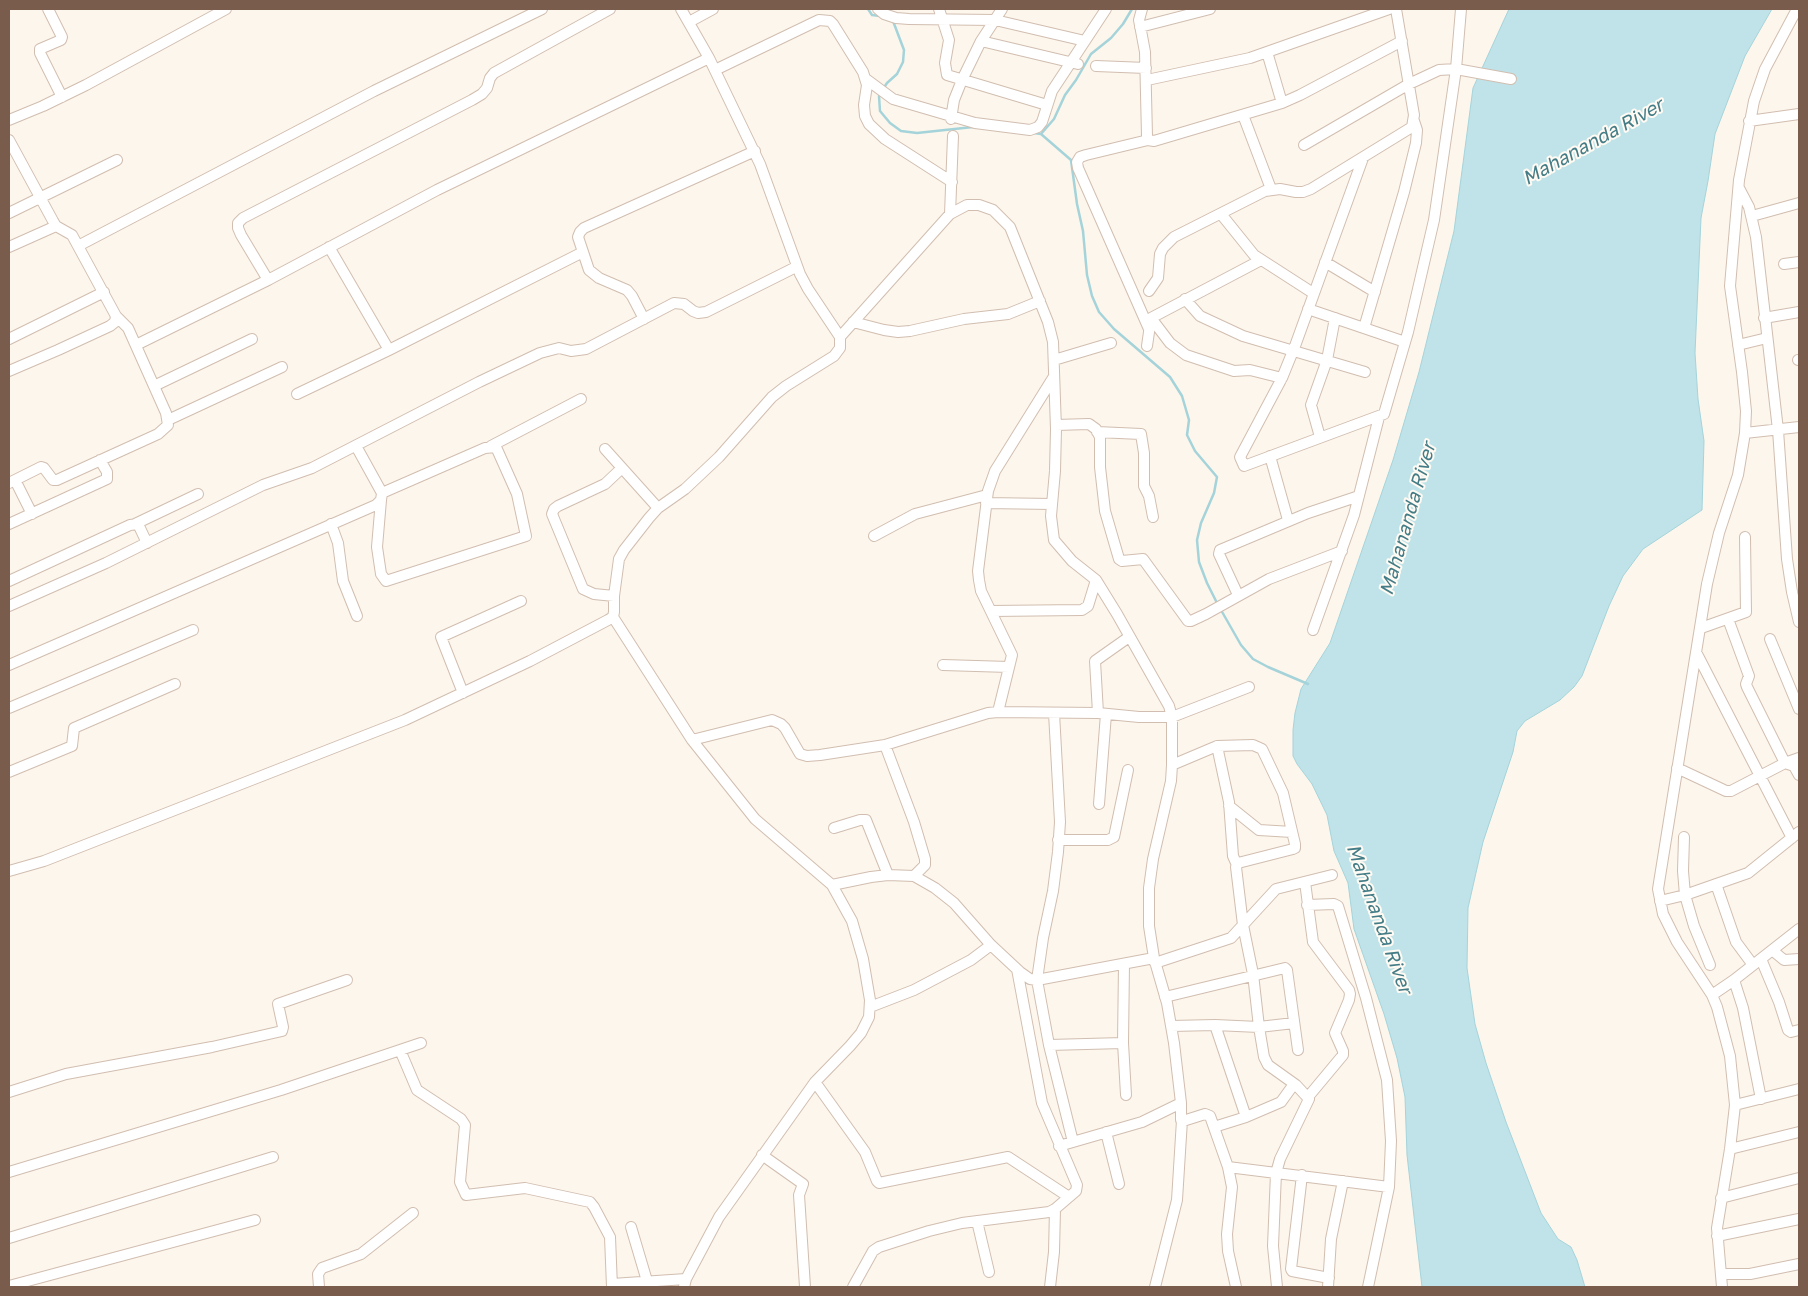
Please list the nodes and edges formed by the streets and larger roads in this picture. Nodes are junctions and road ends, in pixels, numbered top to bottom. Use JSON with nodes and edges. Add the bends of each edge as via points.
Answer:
{"nodes":[{"id":1,"x":48,"y":9,"type":"edge"},
{"id":2,"x":226,"y":9,"type":"edge"},
{"id":3,"x":542,"y":9,"type":"edge"},
{"id":4,"x":610,"y":9,"type":"edge"},
{"id":5,"x":681,"y":9,"type":"edge"},
{"id":6,"x":713,"y":9,"type":"edge"},
{"id":7,"x":878,"y":9,"type":"edge"},
{"id":8,"x":939,"y":9,"type":"edge"},
{"id":9,"x":1002,"y":9,"type":"edge"},
{"id":10,"x":1106,"y":9,"type":"edge"},
{"id":11,"x":1210,"y":9,"type":"edge"},
{"id":12,"x":1389,"y":9,"type":"edge"},
{"id":13,"x":1396,"y":9,"type":"edge"},
{"id":14,"x":1461,"y":9,"type":"edge"},
{"id":15,"x":1797,"y":9,"type":"edge"},
{"id":16,"x":1140,"y":11,"type":"edge"},
{"id":17,"x":943,"y":20,"type":"junction"},
{"id":18,"x":995,"y":20,"type":"junction"},
{"id":19,"x":689,"y":22,"type":"junction"},
{"id":20,"x":1140,"y":27,"type":"junction"},
{"id":21,"x":981,"y":41,"type":"junction"},
{"id":22,"x":1085,"y":41,"type":"junction"},
{"id":23,"x":1402,"y":42,"type":"junction"},
{"id":24,"x":1267,"y":52,"type":"junction"},
{"id":25,"x":709,"y":58,"type":"junction"},
{"id":26,"x":1074,"y":63,"type":"junction"},
{"id":27,"x":1096,"y":66,"type":"dead end"},
{"id":28,"x":1146,"y":68,"type":"junction"},
{"id":29,"x":1456,"y":69,"type":"junction"},
{"id":30,"x":714,"y":70,"type":"junction"},
{"id":31,"x":866,"y":79,"type":"junction"},
{"id":32,"x":1512,"y":79,"type":"dead end"},
{"id":33,"x":962,"y":80,"type":"junction"},
{"id":34,"x":1147,"y":80,"type":"junction"},
{"id":35,"x":1409,"y":84,"type":"junction"},
{"id":36,"x":62,"y":97,"type":"junction"},
{"id":37,"x":1282,"y":103,"type":"junction"},
{"id":38,"x":1047,"y":105,"type":"junction"},
{"id":39,"x":1799,"y":114,"type":"edge"},
{"id":40,"x":1243,"y":115,"type":"junction"},
{"id":41,"x":951,"y":117,"type":"junction"},
{"id":42,"x":9,"y":120,"type":"edge"},
{"id":43,"x":1414,"y":121,"type":"junction"},
{"id":44,"x":1749,"y":121,"type":"junction"},
{"id":45,"x":953,"y":136,"type":"dead end"},
{"id":46,"x":9,"y":140,"type":"edge"},
{"id":47,"x":1148,"y":140,"type":"junction"},
{"id":48,"x":1304,"y":145,"type":"dead end"},
{"id":49,"x":754,"y":151,"type":"junction"},
{"id":50,"x":1363,"y":158,"type":"junction"},
{"id":51,"x":14,"y":159,"type":"edge"},
{"id":52,"x":117,"y":160,"type":"dead end"},
{"id":53,"x":952,"y":182,"type":"junction"},
{"id":54,"x":1738,"y":188,"type":"junction"},
{"id":55,"x":1271,"y":189,"type":"junction"},
{"id":56,"x":40,"y":198,"type":"junction"},
{"id":57,"x":1799,"y":203,"type":"edge"},
{"id":58,"x":9,"y":213,"type":"edge"},
{"id":59,"x":950,"y":214,"type":"junction"},
{"id":60,"x":1221,"y":214,"type":"junction"},
{"id":61,"x":1752,"y":216,"type":"junction"},
{"id":62,"x":56,"y":226,"type":"junction"},
{"id":63,"x":9,"y":246,"type":"edge"},
{"id":64,"x":78,"y":246,"type":"junction"},
{"id":65,"x":329,"y":247,"type":"junction"},
{"id":66,"x":582,"y":252,"type":"junction"},
{"id":67,"x":1261,"y":260,"type":"junction"},
{"id":68,"x":1325,"y":262,"type":"junction"},
{"id":69,"x":1799,"y":262,"type":"edge"},
{"id":70,"x":1784,"y":264,"type":"dead end"},
{"id":71,"x":796,"y":267,"type":"junction"},
{"id":72,"x":268,"y":280,"type":"junction"},
{"id":73,"x":1149,"y":291,"type":"dead end"},
{"id":74,"x":104,"y":292,"type":"junction"},
{"id":75,"x":1374,"y":292,"type":"junction"},
{"id":76,"x":1313,"y":293,"type":"junction"},
{"id":77,"x":1185,"y":300,"type":"junction"},
{"id":78,"x":1040,"y":301,"type":"junction"},
{"id":79,"x":1308,"y":309,"type":"junction"},
{"id":80,"x":1799,"y":312,"type":"edge"},
{"id":81,"x":116,"y":316,"type":"junction"},
{"id":82,"x":1151,"y":318,"type":"junction"},
{"id":83,"x":1335,"y":318,"type":"junction"},
{"id":84,"x":1764,"y":318,"type":"junction"},
{"id":85,"x":644,"y":319,"type":"junction"},
{"id":86,"x":854,"y":322,"type":"junction"},
{"id":87,"x":1364,"y":328,"type":"junction"},
{"id":88,"x":1149,"y":329,"type":"junction"},
{"id":89,"x":840,"y":337,"type":"junction"},
{"id":90,"x":9,"y":338,"type":"edge"},
{"id":91,"x":1767,"y":338,"type":"junction"},
{"id":92,"x":252,"y":339,"type":"dead end"},
{"id":93,"x":1405,"y":342,"type":"junction"},
{"id":94,"x":1111,"y":343,"type":"dead end"},
{"id":95,"x":1738,"y":345,"type":"junction"},
{"id":96,"x":136,"y":346,"type":"junction"},
{"id":97,"x":1147,"y":346,"type":"dead end"},
{"id":98,"x":389,"y":350,"type":"junction"},
{"id":99,"x":1293,"y":350,"type":"junction"},
{"id":100,"x":1054,"y":360,"type":"junction"},
{"id":101,"x":1327,"y":360,"type":"junction"},
{"id":102,"x":282,"y":367,"type":"dead end"},
{"id":103,"x":9,"y":371,"type":"edge"},
{"id":104,"x":1365,"y":372,"type":"dead end"},
{"id":105,"x":1053,"y":378,"type":"junction"},
{"id":106,"x":1282,"y":378,"type":"junction"},
{"id":107,"x":154,"y":386,"type":"junction"},
{"id":108,"x":297,"y":394,"type":"dead end"},
{"id":109,"x":582,"y":399,"type":"dead end"},
{"id":110,"x":1379,"y":417,"type":"junction"},
{"id":111,"x":168,"y":420,"type":"junction"},
{"id":112,"x":1056,"y":425,"type":"junction"},
{"id":113,"x":1799,"y":427,"type":"edge"},
{"id":114,"x":1778,"y":430,"type":"junction"},
{"id":115,"x":1097,"y":432,"type":"junction"},
{"id":116,"x":1745,"y":433,"type":"junction"},
{"id":117,"x":1320,"y":437,"type":"junction"},
{"id":118,"x":356,"y":446,"type":"junction"},
{"id":119,"x":491,"y":446,"type":"junction"},
{"id":120,"x":605,"y":449,"type":"dead end"},
{"id":121,"x":1270,"y":456,"type":"junction"},
{"id":122,"x":100,"y":460,"type":"junction"},
{"id":123,"x":622,"y":468,"type":"junction"},
{"id":124,"x":12,"y":481,"type":"edge"},
{"id":125,"x":198,"y":494,"type":"dead end"},
{"id":126,"x":1359,"y":496,"type":"junction"},
{"id":127,"x":382,"y":497,"type":"junction"},
{"id":128,"x":987,"y":499,"type":"junction"},
{"id":129,"x":1052,"y":504,"type":"junction"},
{"id":130,"x":658,"y":508,"type":"junction"},
{"id":131,"x":32,"y":514,"type":"junction"},
{"id":132,"x":1153,"y":517,"type":"dead end"},
{"id":133,"x":1288,"y":520,"type":"junction"},
{"id":134,"x":9,"y":524,"type":"edge"},
{"id":135,"x":135,"y":524,"type":"junction"},
{"id":136,"x":331,"y":524,"type":"junction"},
{"id":137,"x":874,"y":536,"type":"dead end"},
{"id":138,"x":1745,"y":538,"type":"dead end"},
{"id":139,"x":147,"y":543,"type":"junction"},
{"id":140,"x":1342,"y":551,"type":"junction"},
{"id":141,"x":1096,"y":580,"type":"junction"},
{"id":142,"x":9,"y":581,"type":"edge"},
{"id":143,"x":1238,"y":595,"type":"junction"},
{"id":144,"x":614,"y":596,"type":"junction"},
{"id":145,"x":521,"y":601,"type":"dead end"},
{"id":146,"x":9,"y":606,"type":"edge"},
{"id":147,"x":991,"y":611,"type":"junction"},
{"id":148,"x":357,"y":616,"type":"dead end"},
{"id":149,"x":613,"y":617,"type":"junction"},
{"id":150,"x":1728,"y":619,"type":"junction"},
{"id":151,"x":1799,"y":622,"type":"edge"},
{"id":152,"x":1701,"y":628,"type":"junction"},
{"id":153,"x":193,"y":630,"type":"dead end"},
{"id":154,"x":1313,"y":630,"type":"dead end"},
{"id":155,"x":1129,"y":637,"type":"junction"},
{"id":156,"x":1770,"y":639,"type":"dead end"},
{"id":157,"x":1696,"y":652,"type":"junction"},
{"id":158,"x":9,"y":665,"type":"edge"},
{"id":159,"x":943,"y":665,"type":"dead end"},
{"id":160,"x":1009,"y":667,"type":"junction"},
{"id":161,"x":175,"y":684,"type":"dead end"},
{"id":162,"x":1249,"y":686,"type":"dead end"},
{"id":163,"x":463,"y":693,"type":"junction"},
{"id":164,"x":9,"y":708,"type":"edge"},
{"id":165,"x":1799,"y":709,"type":"edge"},
{"id":166,"x":998,"y":712,"type":"junction"},
{"id":167,"x":1054,"y":713,"type":"junction"},
{"id":168,"x":1102,"y":713,"type":"junction"},
{"id":169,"x":1172,"y":717,"type":"junction"},
{"id":170,"x":692,"y":740,"type":"junction"},
{"id":171,"x":885,"y":745,"type":"junction"},
{"id":172,"x":1217,"y":746,"type":"junction"},
{"id":173,"x":1799,"y":758,"type":"edge"},
{"id":174,"x":1785,"y":763,"type":"junction"},
{"id":175,"x":1172,"y":765,"type":"junction"},
{"id":176,"x":1676,"y":768,"type":"junction"},
{"id":177,"x":1128,"y":770,"type":"dead end"},
{"id":178,"x":9,"y":772,"type":"edge"},
{"id":179,"x":1799,"y":775,"type":"edge"},
{"id":180,"x":1760,"y":776,"type":"junction"},
{"id":181,"x":1099,"y":804,"type":"dead end"},
{"id":182,"x":1229,"y":806,"type":"junction"},
{"id":183,"x":834,"y":828,"type":"dead end"},
{"id":184,"x":1292,"y":832,"type":"junction"},
{"id":185,"x":1796,"y":835,"type":"edge"},
{"id":186,"x":1684,"y":837,"type":"dead end"},
{"id":187,"x":1058,"y":840,"type":"junction"},
{"id":188,"x":1236,"y":865,"type":"junction"},
{"id":189,"x":9,"y":871,"type":"edge"},
{"id":190,"x":888,"y":875,"type":"junction"},
{"id":191,"x":1332,"y":875,"type":"dead end"},
{"id":192,"x":914,"y":876,"type":"junction"},
{"id":193,"x":1305,"y":882,"type":"junction"},
{"id":194,"x":1716,"y":884,"type":"junction"},
{"id":195,"x":832,"y":885,"type":"junction"},
{"id":196,"x":1685,"y":895,"type":"junction"},
{"id":197,"x":1660,"y":901,"type":"junction"},
{"id":198,"x":1308,"y":905,"type":"junction"},
{"id":199,"x":1243,"y":925,"type":"junction"},
{"id":200,"x":1799,"y":929,"type":"edge"},
{"id":201,"x":991,"y":944,"type":"junction"},
{"id":202,"x":1772,"y":950,"type":"junction"},
{"id":203,"x":1799,"y":959,"type":"edge"},
{"id":204,"x":1155,"y":961,"type":"junction"},
{"id":205,"x":1757,"y":962,"type":"junction"},
{"id":206,"x":1124,"y":964,"type":"junction"},
{"id":207,"x":1710,"y":965,"type":"dead end"},
{"id":208,"x":1017,"y":970,"type":"junction"},
{"id":209,"x":1253,"y":974,"type":"junction"},
{"id":210,"x":347,"y":980,"type":"dead end"},
{"id":211,"x":1037,"y":980,"type":"junction"},
{"id":212,"x":1734,"y":980,"type":"junction"},
{"id":213,"x":1712,"y":994,"type":"junction"},
{"id":214,"x":1165,"y":997,"type":"junction"},
{"id":215,"x":870,"y":1007,"type":"junction"},
{"id":216,"x":1294,"y":1023,"type":"junction"},
{"id":217,"x":1215,"y":1025,"type":"junction"},
{"id":218,"x":1171,"y":1026,"type":"junction"},
{"id":219,"x":1259,"y":1027,"type":"junction"},
{"id":220,"x":1799,"y":1030,"type":"edge"},
{"id":221,"x":421,"y":1043,"type":"dead end"},
{"id":222,"x":1123,"y":1044,"type":"junction"},
{"id":223,"x":1049,"y":1045,"type":"junction"},
{"id":224,"x":400,"y":1050,"type":"junction"},
{"id":225,"x":1298,"y":1050,"type":"dead end"},
{"id":226,"x":815,"y":1082,"type":"junction"},
{"id":227,"x":1294,"y":1084,"type":"junction"},
{"id":228,"x":1799,"y":1089,"type":"edge"},
{"id":229,"x":9,"y":1092,"type":"edge"},
{"id":230,"x":1126,"y":1095,"type":"dead end"},
{"id":231,"x":1308,"y":1097,"type":"junction"},
{"id":232,"x":1760,"y":1100,"type":"junction"},
{"id":233,"x":1181,"y":1103,"type":"junction"},
{"id":234,"x":1735,"y":1105,"type":"junction"},
{"id":235,"x":1246,"y":1117,"type":"junction"},
{"id":236,"x":1182,"y":1120,"type":"junction"},
{"id":237,"x":1214,"y":1127,"type":"junction"},
{"id":238,"x":1106,"y":1132,"type":"junction"},
{"id":239,"x":1799,"y":1132,"type":"edge"},
{"id":240,"x":1073,"y":1142,"type":"junction"},
{"id":241,"x":1059,"y":1146,"type":"junction"},
{"id":242,"x":1730,"y":1149,"type":"junction"},
{"id":243,"x":762,"y":1155,"type":"junction"},
{"id":244,"x":273,"y":1156,"type":"dead end"},
{"id":245,"x":1228,"y":1167,"type":"junction"},
{"id":246,"x":9,"y":1172,"type":"edge"},
{"id":247,"x":1276,"y":1173,"type":"junction"},
{"id":248,"x":1302,"y":1175,"type":"junction"},
{"id":249,"x":1799,"y":1178,"type":"edge"},
{"id":250,"x":1343,"y":1180,"type":"junction"},
{"id":251,"x":1119,"y":1184,"type":"dead end"},
{"id":252,"x":1389,"y":1187,"type":"junction"},
{"id":253,"x":1069,"y":1197,"type":"junction"},
{"id":254,"x":1721,"y":1198,"type":"junction"},
{"id":255,"x":1054,"y":1209,"type":"junction"},
{"id":256,"x":413,"y":1213,"type":"dead end"},
{"id":257,"x":1799,"y":1219,"type":"edge"},
{"id":258,"x":255,"y":1220,"type":"dead end"},
{"id":259,"x":977,"y":1221,"type":"junction"},
{"id":260,"x":631,"y":1226,"type":"dead end"},
{"id":261,"x":1718,"y":1236,"type":"junction"},
{"id":262,"x":9,"y":1238,"type":"edge"},
{"id":263,"x":1799,"y":1264,"type":"edge"},
{"id":264,"x":988,"y":1272,"type":"dead end"},
{"id":265,"x":1721,"y":1274,"type":"junction"},
{"id":266,"x":646,"y":1281,"type":"junction"},
{"id":267,"x":685,"y":1283,"type":"edge"},
{"id":268,"x":1328,"y":1283,"type":"edge"},
{"id":269,"x":9,"y":1286,"type":"edge"},
{"id":270,"x":612,"y":1286,"type":"edge"},
{"id":271,"x":318,"y":1287,"type":"edge"},
{"id":272,"x":805,"y":1287,"type":"edge"},
{"id":273,"x":853,"y":1287,"type":"edge"},
{"id":274,"x":1050,"y":1287,"type":"edge"},
{"id":275,"x":1155,"y":1287,"type":"edge"},
{"id":276,"x":1236,"y":1287,"type":"edge"},
{"id":277,"x":1277,"y":1287,"type":"edge"},
{"id":278,"x":1368,"y":1287,"type":"edge"},
{"id":279,"x":1722,"y":1287,"type":"edge"}],
"edges":[{"from":1,"to":36,"type":"street","via":[[62,37],[57,43],[40,49],[40,53]]},
{"from":2,"to":36,"type":"street"},
{"from":3,"to":64,"type":"street","via":[[374,92]]},
{"from":4,"to":72,"type":"street","via":[[494,73],[487,88],[472,100],[243,218],[238,228]]},
{"from":5,"to":19,"type":"street"},
{"from":6,"to":19,"type":"street"},
{"from":7,"to":17,"type":"street","via":[[896,18]]},
{"from":8,"to":17,"type":"street"},
{"from":9,"to":18,"type":"street"},
{"from":10,"to":22,"type":"street"},
{"from":11,"to":20,"type":"street"},
{"from":12,"to":24,"type":"street"},
{"from":13,"to":23,"type":"street"},
{"from":14,"to":29,"type":"street"},
{"from":15,"to":44,"type":"street","via":[[1765,69]]},
{"from":16,"to":20,"type":"street"},
{"from":17,"to":18,"type":"street"},
{"from":17,"to":33,"type":"street","via":[[949,40],[945,70]]},
{"from":18,"to":21,"type":"street"},
{"from":18,"to":22,"type":"street"},
{"from":19,"to":25,"type":"street"},
{"from":20,"to":28,"type":"street"},
{"from":21,"to":26,"type":"street"},
{"from":21,"to":33,"type":"street"},
{"from":22,"to":26,"type":"street"},
{"from":23,"to":35,"type":"street"},
{"from":23,"to":37,"type":"street"},
{"from":24,"to":34,"type":"street","via":[[1227,64]]},
{"from":24,"to":37,"type":"street"},
{"from":25,"to":30,"type":"street"},
{"from":25,"to":65,"type":"street","via":[[437,190]]},
{"from":26,"to":38,"type":"street","via":[[1052,91]]},
{"from":27,"to":28,"type":"street"},
{"from":28,"to":34,"type":"street"},
{"from":29,"to":32,"type":"street"},
{"from":29,"to":35,"type":"street","via":[[1439,70]]},
{"from":29,"to":93,"type":"street","via":[[1434,220]]},
{"from":30,"to":31,"type":"street","via":[[825,19],[833,24]]},
{"from":30,"to":49,"type":"street"},
{"from":31,"to":41,"type":"street","via":[[887,96]]},
{"from":31,"to":53,"type":"street","via":[[864,105],[869,124],[885,139]]},
{"from":33,"to":38,"type":"street"},
{"from":33,"to":41,"type":"street"},
{"from":34,"to":47,"type":"street"},
{"from":35,"to":43,"type":"street"},
{"from":35,"to":48,"type":"street"},
{"from":36,"to":42,"type":"street"},
{"from":37,"to":40,"type":"street"},
{"from":38,"to":41,"type":"street","via":[[1042,122],[1030,130]]},
{"from":39,"to":44,"type":"street"},
{"from":40,"to":47,"type":"street"},
{"from":40,"to":55,"type":"street"},
{"from":43,"to":50,"type":"street","via":[[1408,131]]},
{"from":43,"to":75,"type":"street","via":[[1416,143]]},
{"from":44,"to":54,"type":"street"},
{"from":45,"to":53,"type":"street"},
{"from":46,"to":51,"type":"street"},
{"from":47,"to":88,"type":"street","via":[[1086,155],[1077,162]]},
{"from":49,"to":66,"type":"street","via":[[584,228],[578,237]]},
{"from":49,"to":71,"type":"street","via":[[771,189]]},
{"from":50,"to":55,"type":"street","via":[[1311,190]]},
{"from":50,"to":68,"type":"street"},
{"from":51,"to":56,"type":"street"},
{"from":52,"to":56,"type":"street"},
{"from":53,"to":59,"type":"street"},
{"from":54,"to":61,"type":"street"},
{"from":54,"to":95,"type":"street","via":[[1730,286]]},
{"from":55,"to":60,"type":"street"},
{"from":56,"to":58,"type":"street"},
{"from":56,"to":62,"type":"street"},
{"from":57,"to":61,"type":"street"},
{"from":59,"to":78,"type":"street","via":[[967,205],[979,205],[1001,218],[1010,228]]},
{"from":59,"to":86,"type":"street"},
{"from":60,"to":67,"type":"street"},
{"from":60,"to":73,"type":"street","via":[[1166,243],[1160,254],[1158,278]]},
{"from":61,"to":84,"type":"street"},
{"from":62,"to":63,"type":"street"},
{"from":62,"to":64,"type":"street","via":[[68,231]]},
{"from":64,"to":74,"type":"street"},
{"from":65,"to":72,"type":"street"},
{"from":65,"to":98,"type":"street"},
{"from":66,"to":85,"type":"street","via":[[593,274],[627,290]]},
{"from":66,"to":98,"type":"street"},
{"from":67,"to":76,"type":"street"},
{"from":67,"to":77,"type":"street"},
{"from":68,"to":75,"type":"street"},
{"from":68,"to":76,"type":"street"},
{"from":69,"to":70,"type":"street"},
{"from":71,"to":85,"type":"street","via":[[706,312],[698,313],[680,302]]},
{"from":71,"to":89,"type":"street"},
{"from":72,"to":96,"type":"street"},
{"from":74,"to":81,"type":"street"},
{"from":74,"to":90,"type":"street"},
{"from":75,"to":87,"type":"street"},
{"from":76,"to":79,"type":"street"},
{"from":77,"to":82,"type":"street"},
{"from":77,"to":99,"type":"street","via":[[1200,316],[1232,331]]},
{"from":78,"to":86,"type":"street","via":[[1008,314],[964,319],[910,331],[884,330]]},
{"from":78,"to":100,"type":"street","via":[[1052,333]]},
{"from":79,"to":83,"type":"street"},
{"from":79,"to":99,"type":"street"},
{"from":80,"to":84,"type":"street"},
{"from":81,"to":96,"type":"street","via":[[128,328]]},
{"from":81,"to":103,"type":"street","via":[[110,326]]},
{"from":82,"to":88,"type":"street"},
{"from":82,"to":106,"type":"street","via":[[1170,343],[1186,355],[1234,370],[1248,369]]},
{"from":83,"to":87,"type":"street"},
{"from":83,"to":101,"type":"street"},
{"from":84,"to":91,"type":"street"},
{"from":85,"to":118,"type":"street","via":[[586,349],[571,352],[559,348],[540,353]]},
{"from":86,"to":89,"type":"street"},
{"from":87,"to":93,"type":"street"},
{"from":88,"to":97,"type":"street"},
{"from":89,"to":130,"type":"street","via":[[840,348],[834,356],[772,398],[719,457],[685,489]]},
{"from":91,"to":95,"type":"street"},
{"from":91,"to":114,"type":"street"},
{"from":92,"to":107,"type":"street"},
{"from":93,"to":110,"type":"street","via":[[1384,414]]},
{"from":94,"to":100,"type":"street"},
{"from":95,"to":116,"type":"street","via":[[1746,411]]},
{"from":96,"to":107,"type":"street"},
{"from":98,"to":108,"type":"street"},
{"from":99,"to":101,"type":"street"},
{"from":99,"to":106,"type":"street"},
{"from":100,"to":105,"type":"street"},
{"from":101,"to":104,"type":"street"},
{"from":101,"to":117,"type":"street","via":[[1311,405]]},
{"from":102,"to":111,"type":"street"},
{"from":105,"to":112,"type":"street"},
{"from":105,"to":128,"type":"street","via":[[995,471]]},
{"from":106,"to":121,"type":"street","via":[[1240,458],[1245,466]]},
{"from":107,"to":111,"type":"street"},
{"from":109,"to":119,"type":"street"},
{"from":110,"to":117,"type":"street"},
{"from":110,"to":126,"type":"street"},
{"from":111,"to":122,"type":"street","via":[[168,425],[158,434]]},
{"from":112,"to":115,"type":"street","via":[[1091,425]]},
{"from":112,"to":129,"type":"street"},
{"from":113,"to":114,"type":"street"},
{"from":114,"to":116,"type":"street"},
{"from":114,"to":151,"type":"street","via":[[1787,559]]},
{"from":115,"to":132,"type":"street","via":[[1141,434],[1144,487]]},
{"from":115,"to":143,"type":"street","via":[[1105,511],[1119,559],[1144,560],[1188,621]]},
{"from":116,"to":152,"type":"street","via":[[1738,475],[1707,584]]},
{"from":117,"to":121,"type":"street"},
{"from":118,"to":127,"type":"street"},
{"from":118,"to":139,"type":"street","via":[[312,468],[262,485]]},
{"from":119,"to":127,"type":"street"},
{"from":119,"to":127,"type":"street","via":[[500,452],[514,485],[525,537],[386,581],[381,574],[377,547]]},
{"from":120,"to":123,"type":"street"},
{"from":121,"to":133,"type":"street"},
{"from":122,"to":124,"type":"street","via":[[57,480],[53,480],[41,466]]},
{"from":122,"to":131,"type":"street","via":[[107,479]]},
{"from":123,"to":130,"type":"street"},
{"from":123,"to":144,"type":"street","via":[[605,484],[558,506],[552,514],[583,589]]},
{"from":124,"to":131,"type":"street"},
{"from":125,"to":135,"type":"street"},
{"from":126,"to":133,"type":"street"},
{"from":126,"to":140,"type":"street"},
{"from":127,"to":136,"type":"street","via":[[376,505]]},
{"from":128,"to":129,"type":"street"},
{"from":128,"to":137,"type":"street","via":[[915,514]]},
{"from":128,"to":147,"type":"street","via":[[978,571],[981,591]]},
{"from":129,"to":141,"type":"street","via":[[1054,540],[1072,561]]},
{"from":130,"to":144,"type":"street","via":[[624,550],[617,570]]},
{"from":131,"to":134,"type":"street"},
{"from":133,"to":143,"type":"street","via":[[1219,550]]},
{"from":135,"to":139,"type":"street","via":[[140,527]]},
{"from":135,"to":142,"type":"street"},
{"from":136,"to":148,"type":"street","via":[[338,543],[344,581]]},
{"from":136,"to":158,"type":"street"},
{"from":138,"to":150,"type":"street","via":[[1746,612]]},
{"from":139,"to":146,"type":"street"},
{"from":140,"to":143,"type":"street"},
{"from":140,"to":154,"type":"street"},
{"from":141,"to":147,"type":"street","via":[[1088,606],[1082,610]]},
{"from":141,"to":155,"type":"street"},
{"from":144,"to":149,"type":"street"},
{"from":145,"to":163,"type":"street","via":[[442,636]]},
{"from":147,"to":160,"type":"street","via":[[1010,650]]},
{"from":149,"to":163,"type":"street"},
{"from":149,"to":170,"type":"street"},
{"from":150,"to":152,"type":"street"},
{"from":150,"to":174,"type":"street","via":[[1749,676],[1747,687]]},
{"from":152,"to":157,"type":"street"},
{"from":153,"to":164,"type":"street"},
{"from":155,"to":168,"type":"street","via":[[1095,662]]},
{"from":155,"to":169,"type":"street","via":[[1169,706]]},
{"from":156,"to":165,"type":"street"},
{"from":157,"to":176,"type":"street"},
{"from":157,"to":180,"type":"street"},
{"from":159,"to":160,"type":"street"},
{"from":160,"to":166,"type":"street"},
{"from":161,"to":178,"type":"street","via":[[74,728],[72,746]]},
{"from":162,"to":169,"type":"street"},
{"from":163,"to":189,"type":"street","via":[[352,741],[44,861]]},
{"from":166,"to":167,"type":"street"},
{"from":166,"to":171,"type":"street"},
{"from":167,"to":168,"type":"street"},
{"from":167,"to":187,"type":"street","via":[[1060,822]]},
{"from":168,"to":169,"type":"street"},
{"from":168,"to":181,"type":"street"},
{"from":169,"to":175,"type":"street"},
{"from":170,"to":171,"type":"street","via":[[772,720],[786,728],[802,755]]},
{"from":170,"to":195,"type":"street","via":[[755,819]]},
{"from":171,"to":192,"type":"street","via":[[925,859],[925,865]]},
{"from":172,"to":175,"type":"street"},
{"from":172,"to":182,"type":"street"},
{"from":172,"to":184,"type":"street","via":[[1253,745],[1262,749],[1283,793]]},
{"from":173,"to":174,"type":"street"},
{"from":174,"to":179,"type":"street","via":[[1794,766]]},
{"from":174,"to":180,"type":"street"},
{"from":175,"to":204,"type":"street","via":[[1149,888],[1149,926]]},
{"from":176,"to":180,"type":"street","via":[[1726,791]]},
{"from":176,"to":197,"type":"street","via":[[1659,878]]},
{"from":177,"to":187,"type":"street","via":[[1114,837],[1108,840]]},
{"from":180,"to":185,"type":"street"},
{"from":182,"to":184,"type":"street","via":[[1259,830]]},
{"from":182,"to":188,"type":"street"},
{"from":183,"to":190,"type":"street","via":[[866,820]]},
{"from":184,"to":188,"type":"street","via":[[1294,849]]},
{"from":185,"to":194,"type":"street","via":[[1748,873]]},
{"from":186,"to":196,"type":"street"},
{"from":187,"to":211,"type":"street","via":[[1053,891]]},
{"from":188,"to":199,"type":"street"},
{"from":190,"to":192,"type":"street"},
{"from":190,"to":195,"type":"street"},
{"from":191,"to":193,"type":"street"},
{"from":192,"to":201,"type":"street","via":[[954,903]]},
{"from":193,"to":198,"type":"street"},
{"from":193,"to":199,"type":"street","via":[[1276,889]]},
{"from":194,"to":196,"type":"street"},
{"from":194,"to":205,"type":"street","via":[[1736,942]]},
{"from":195,"to":215,"type":"street","via":[[852,921],[863,958]]},
{"from":196,"to":197,"type":"street"},
{"from":196,"to":207,"type":"street"},
{"from":197,"to":213,"type":"street","via":[[1677,942]]},
{"from":198,"to":231,"type":"street","via":[[1313,942],[1350,994],[1335,1033],[1343,1055]]},
{"from":198,"to":252,"type":"street","via":[[1338,906],[1366,998],[1387,1080],[1391,1141]]},
{"from":199,"to":204,"type":"street","via":[[1228,939]]},
{"from":199,"to":209,"type":"street"},
{"from":200,"to":202,"type":"street"},
{"from":201,"to":208,"type":"street"},
{"from":201,"to":215,"type":"street","via":[[971,960],[922,986]]},
{"from":202,"to":203,"type":"street","via":[[1784,960]]},
{"from":202,"to":205,"type":"street"},
{"from":204,"to":206,"type":"street"},
{"from":204,"to":214,"type":"street"},
{"from":205,"to":212,"type":"street"},
{"from":205,"to":220,"type":"street","via":[[1779,1002],[1788,1030]]},
{"from":206,"to":211,"type":"street"},
{"from":206,"to":222,"type":"street"},
{"from":208,"to":211,"type":"street"},
{"from":208,"to":241,"type":"street","via":[[1042,1103]]},
{"from":209,"to":214,"type":"street"},
{"from":209,"to":216,"type":"street","via":[[1286,968]]},
{"from":209,"to":219,"type":"street"},
{"from":210,"to":229,"type":"street","via":[[278,1004],[282,1030],[66,1074]]},
{"from":211,"to":223,"type":"street"},
{"from":212,"to":213,"type":"street"},
{"from":212,"to":232,"type":"street","via":[[1743,1008]]},
{"from":213,"to":234,"type":"street","via":[[1730,1056]]},
{"from":214,"to":218,"type":"street"},
{"from":215,"to":226,"type":"street","via":[[861,1033]]},
{"from":216,"to":219,"type":"street"},
{"from":216,"to":225,"type":"street"},
{"from":217,"to":218,"type":"street"},
{"from":217,"to":219,"type":"street"},
{"from":217,"to":235,"type":"street"},
{"from":218,"to":233,"type":"street"},
{"from":219,"to":227,"type":"street","via":[[1266,1062]]},
{"from":221,"to":224,"type":"street"},
{"from":222,"to":223,"type":"street"},
{"from":222,"to":230,"type":"street"},
{"from":223,"to":240,"type":"street"},
{"from":224,"to":246,"type":"street"},
{"from":224,"to":270,"type":"street","via":[[417,1090],[465,1125],[460,1182],[466,1196],[525,1188],[590,1202],[610,1238]]},
{"from":226,"to":243,"type":"street"},
{"from":226,"to":253,"type":"street","via":[[865,1152],[879,1183],[1008,1157]]},
{"from":227,"to":231,"type":"street"},
{"from":227,"to":235,"type":"street","via":[[1281,1102]]},
{"from":228,"to":232,"type":"street"},
{"from":231,"to":247,"type":"street"},
{"from":232,"to":234,"type":"street"},
{"from":233,"to":236,"type":"street"},
{"from":233,"to":238,"type":"street","via":[[1142,1122]]},
{"from":234,"to":242,"type":"street"},
{"from":235,"to":237,"type":"street"},
{"from":236,"to":237,"type":"street","via":[[1206,1114]]},
{"from":236,"to":275,"type":"street","via":[[1177,1200]]},
{"from":237,"to":245,"type":"street"},
{"from":238,"to":240,"type":"street"},
{"from":238,"to":251,"type":"street"},
{"from":239,"to":242,"type":"street"},
{"from":240,"to":241,"type":"street"},
{"from":241,"to":253,"type":"street","via":[[1077,1185]]},
{"from":242,"to":254,"type":"street"},
{"from":243,"to":267,"type":"street","via":[[719,1217]]},
{"from":243,"to":272,"type":"street","via":[[804,1184],[798,1195]]},
{"from":244,"to":262,"type":"street"},
{"from":245,"to":247,"type":"street"},
{"from":245,"to":276,"type":"street","via":[[1232,1187],[1228,1251]]},
{"from":247,"to":248,"type":"street"},
{"from":247,"to":277,"type":"street","via":[[1273,1246]]},
{"from":248,"to":250,"type":"street"},
{"from":248,"to":268,"type":"street","via":[[1291,1269]]},
{"from":249,"to":254,"type":"street"},
{"from":250,"to":252,"type":"street"},
{"from":250,"to":268,"type":"street","via":[[1331,1240]]},
{"from":252,"to":278,"type":"street"},
{"from":253,"to":255,"type":"street"},
{"from":254,"to":261,"type":"street"},
{"from":255,"to":259,"type":"street"},
{"from":255,"to":274,"type":"street"},
{"from":256,"to":271,"type":"street","via":[[361,1254],[322,1268],[318,1274]]},
{"from":257,"to":261,"type":"street"},
{"from":258,"to":269,"type":"street"},
{"from":259,"to":264,"type":"street"},
{"from":259,"to":273,"type":"street","via":[[929,1231],[876,1249]]},
{"from":260,"to":266,"type":"street"},
{"from":261,"to":265,"type":"street"},
{"from":263,"to":265,"type":"street","via":[[1750,1274]]},
{"from":265,"to":279,"type":"street"},
{"from":266,"to":267,"type":"street"},
{"from":266,"to":270,"type":"street"}]}
